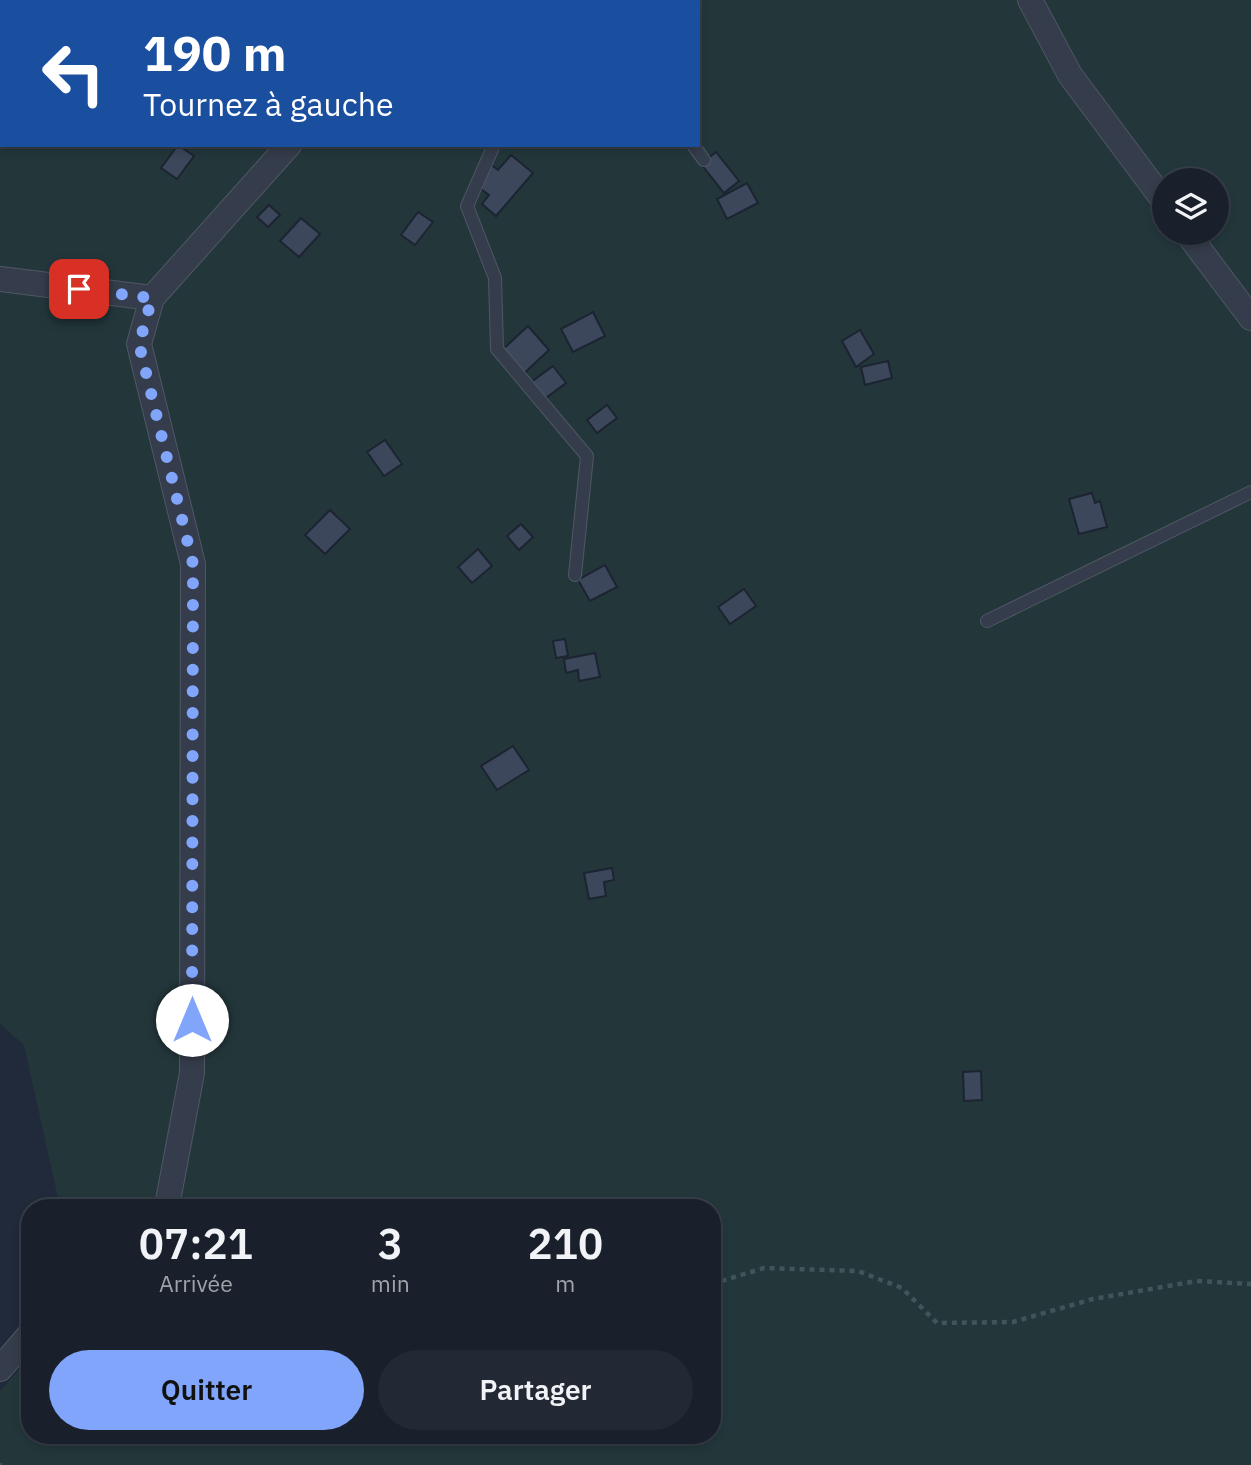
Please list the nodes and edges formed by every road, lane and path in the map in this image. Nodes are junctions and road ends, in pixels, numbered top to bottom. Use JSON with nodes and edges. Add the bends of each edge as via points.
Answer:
{"nodes":[{"id":1,"x":1030,"y":0,"type":"edge"},
{"id":2,"x":287,"y":147,"type":"edge"},
{"id":3,"x":493,"y":147,"type":"edge"},
{"id":4,"x":694,"y":147,"type":"edge"},
{"id":5,"x":704,"y":160,"type":"dead end"},
{"id":6,"x":1152,"y":185,"type":"edge"},
{"id":7,"x":1196,"y":245,"type":"edge"},
{"id":8,"x":0,"y":279,"type":"edge"},
{"id":9,"x":152,"y":298,"type":"junction"},
{"id":10,"x":1251,"y":318,"type":"edge"},
{"id":11,"x":1251,"y":492,"type":"edge"},
{"id":12,"x":575,"y":575,"type":"dead end"},
{"id":13,"x":987,"y":621,"type":"dead end"},
{"id":14,"x":167,"y":1199,"type":"edge"},
{"id":15,"x":721,"y":1281,"type":"edge"},
{"id":16,"x":1251,"y":1284,"type":"edge"},
{"id":17,"x":21,"y":1344,"type":"edge"},
{"id":18,"x":0,"y":1369,"type":"edge"}],
"edges":[{"from":1,"to":6,"type":"street","via":[[1070,75]]},
{"from":2,"to":9,"type":"street"},
{"from":3,"to":12,"type":"lane","via":[[467,206],[495,278],[497,349],[587,456]]},
{"from":4,"to":5,"type":"lane"},
{"from":7,"to":10,"type":"street"},
{"from":8,"to":9,"type":"street"},
{"from":9,"to":14,"type":"street","via":[[139,344],[193,564],[192,1073]]},
{"from":11,"to":13,"type":"lane"},
{"from":15,"to":16,"type":"path","via":[[764,1268],[858,1270],[902,1287],[937,1322],[1013,1322],[1093,1299],[1197,1282]]},
{"from":17,"to":18,"type":"street"}]}
